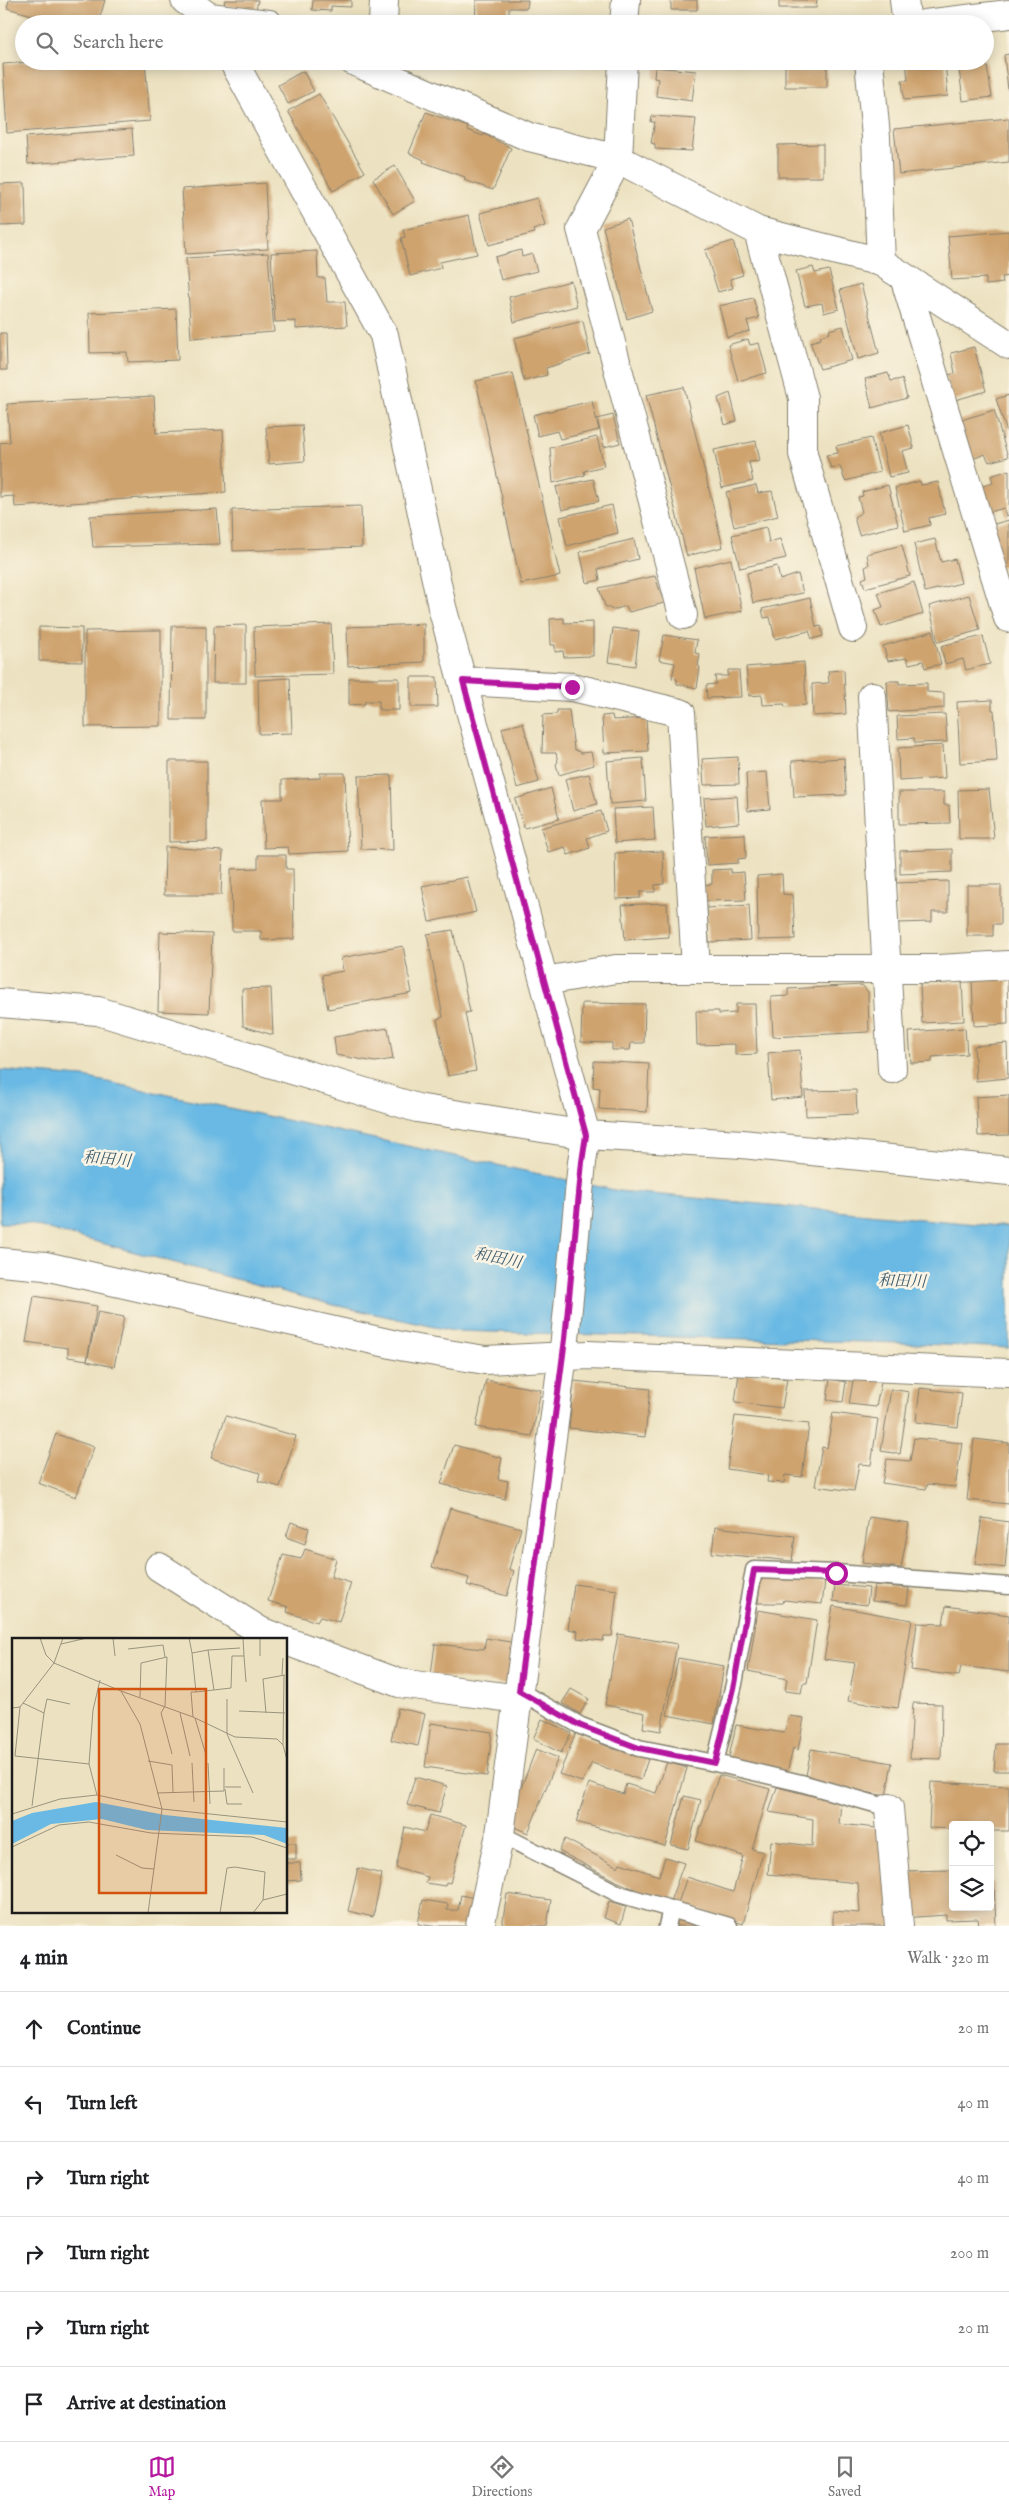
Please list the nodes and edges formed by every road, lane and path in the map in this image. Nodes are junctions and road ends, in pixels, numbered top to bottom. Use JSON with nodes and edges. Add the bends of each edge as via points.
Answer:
{"nodes":[{"id":1,"x":185,"y":0,"type":"edge"},
{"id":2,"x":384,"y":0,"type":"edge"},
{"id":3,"x":626,"y":0,"type":"edge"},
{"id":4,"x":904,"y":0,"type":"edge"},
{"id":5,"x":1009,"y":14,"type":"edge"},
{"id":6,"x":204,"y":15,"type":"edge"},
{"id":7,"x":383,"y":15,"type":"edge"},
{"id":8,"x":625,"y":15,"type":"edge"},
{"id":9,"x":906,"y":15,"type":"edge"},
{"id":10,"x":994,"y":16,"type":"edge"},
{"id":11,"x":238,"y":70,"type":"edge"},
{"id":12,"x":387,"y":70,"type":"edge"},
{"id":13,"x":623,"y":70,"type":"edge"},
{"id":14,"x":870,"y":70,"type":"edge"},
{"id":15,"x":618,"y":158,"type":"junction"},
{"id":16,"x":758,"y":231,"type":"junction"},
{"id":17,"x":881,"y":262,"type":"junction"},
{"id":18,"x":904,"y":277,"type":"junction"},
{"id":19,"x":1009,"y":345,"type":"edge"},
{"id":20,"x":683,"y":615,"type":"dead end"},
{"id":21,"x":1008,"y":618,"type":"edge"},
{"id":22,"x":853,"y":628,"type":"dead end"},
{"id":23,"x":463,"y":681,"type":"junction"},
{"id":24,"x":872,"y":696,"type":"dead end"},
{"id":25,"x":1009,"y":965,"type":"edge"},
{"id":26,"x":696,"y":969,"type":"junction"},
{"id":27,"x":887,"y":969,"type":"junction"},
{"id":28,"x":544,"y":981,"type":"junction"},
{"id":29,"x":0,"y":1003,"type":"edge"},
{"id":30,"x":892,"y":1069,"type":"dead end"},
{"id":31,"x":586,"y":1135,"type":"junction"},
{"id":32,"x":1009,"y":1171,"type":"edge"},
{"id":33,"x":0,"y":1262,"type":"edge"},
{"id":34,"x":564,"y":1348,"type":"junction"},
{"id":35,"x":1009,"y":1374,"type":"edge"},
{"id":36,"x":159,"y":1567,"type":"dead end"},
{"id":37,"x":1009,"y":1586,"type":"edge"},
{"id":38,"x":279,"y":1638,"type":"edge"},
{"id":39,"x":288,"y":1641,"type":"edge"},
{"id":40,"x":518,"y":1695,"type":"junction"},
{"id":41,"x":715,"y":1763,"type":"junction"},
{"id":42,"x":890,"y":1808,"type":"joint"},
{"id":43,"x":500,"y":1834,"type":"junction"},
{"id":44,"x":671,"y":1909,"type":"junction"},
{"id":45,"x":480,"y":1926,"type":"edge"},
{"id":46,"x":667,"y":1926,"type":"edge"},
{"id":47,"x":729,"y":1926,"type":"edge"},
{"id":48,"x":899,"y":1926,"type":"edge"}],
"edges":[{"from":1,"to":6,"type":"street"},
{"from":2,"to":7,"type":"street"},
{"from":3,"to":8,"type":"street"},
{"from":4,"to":9,"type":"street"},
{"from":5,"to":10,"type":"street"},
{"from":11,"to":23,"type":"street","via":[[384,335],[442,607]]},
{"from":12,"to":15,"type":"street","via":[[529,137]]},
{"from":13,"to":15,"type":"street"},
{"from":14,"to":17,"type":"street"},
{"from":15,"to":16,"type":"street"},
{"from":15,"to":20,"type":"street","via":[[581,229]]},
{"from":16,"to":17,"type":"street"},
{"from":16,"to":22,"type":"street","via":[[803,398],[803,454]]},
{"from":17,"to":18,"type":"street"},
{"from":18,"to":19,"type":"street"},
{"from":18,"to":21,"type":"street"},
{"from":23,"to":26,"type":"street","via":[[572,687],[681,713]]},
{"from":23,"to":28,"type":"street"},
{"from":24,"to":27,"type":"street"},
{"from":25,"to":27,"type":"street"},
{"from":26,"to":27,"type":"street"},
{"from":26,"to":28,"type":"street","via":[[616,969]]},
{"from":27,"to":30,"type":"street"},
{"from":28,"to":31,"type":"street"},
{"from":29,"to":31,"type":"street","via":[[98,1011],[417,1108]]},
{"from":31,"to":32,"type":"street","via":[[742,1144]]},
{"from":31,"to":34,"type":"street"},
{"from":33,"to":34,"type":"street","via":[[44,1266],[405,1347],[485,1360]]},
{"from":34,"to":35,"type":"street","via":[[588,1355]]},
{"from":34,"to":40,"type":"street"},
{"from":36,"to":38,"type":"street","via":[[260,1631]]},
{"from":37,"to":41,"type":"lane","via":[[754,1570],[734,1684]]},
{"from":39,"to":40,"type":"street","via":[[399,1683]]},
{"from":40,"to":41,"type":"lane","via":[[581,1726],[639,1748]]},
{"from":40,"to":43,"type":"street"},
{"from":41,"to":42,"type":"lane"},
{"from":42,"to":48,"type":"street"},
{"from":43,"to":44,"type":"lane","via":[[619,1894]]},
{"from":43,"to":45,"type":"street"},
{"from":44,"to":46,"type":"lane"},
{"from":44,"to":47,"type":"lane"}]}
